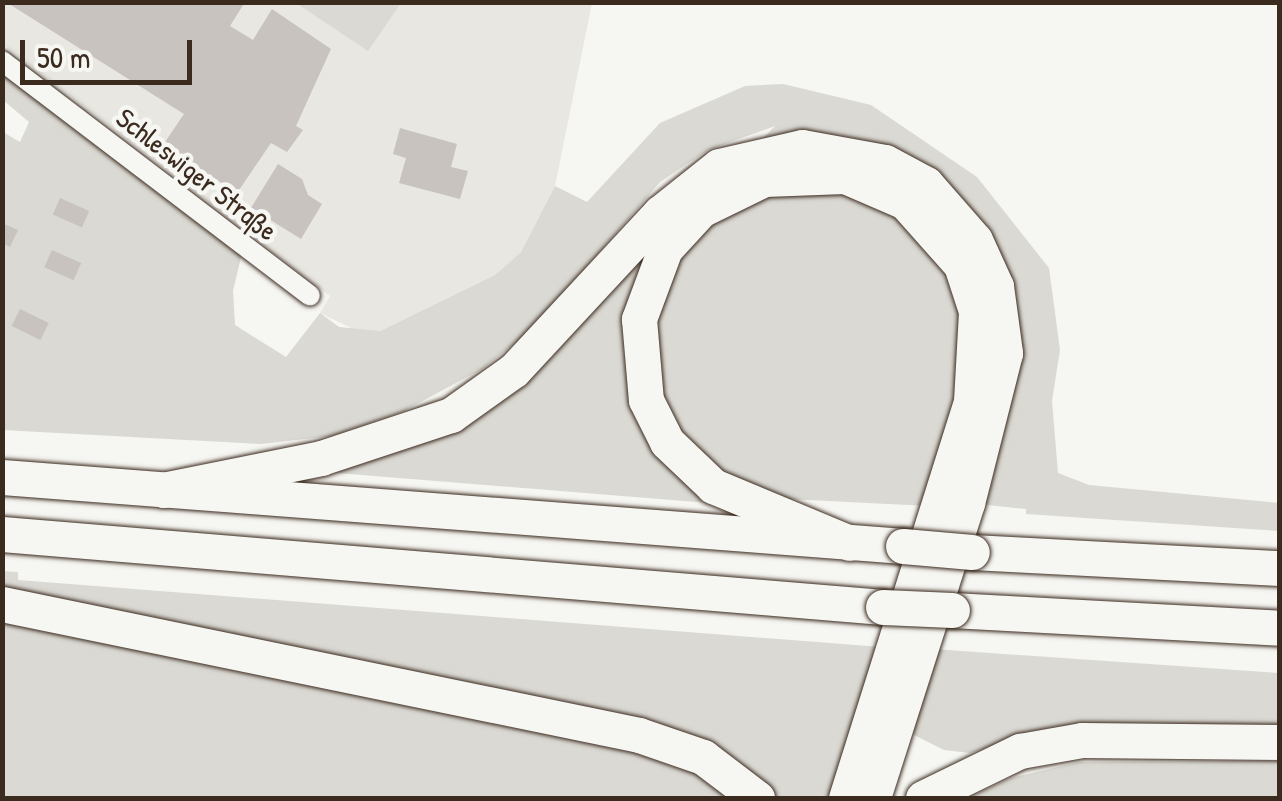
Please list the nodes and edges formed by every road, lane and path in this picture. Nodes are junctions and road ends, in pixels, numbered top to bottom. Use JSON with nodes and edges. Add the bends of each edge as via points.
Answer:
{"nodes":[{"id":1,"x":2,"y":61,"type":"edge"},
{"id":2,"x":310,"y":296,"type":"dead end"},
{"id":3,"x":2,"y":478,"type":"edge"},
{"id":4,"x":164,"y":490,"type":"junction"},
{"id":5,"x":2,"y":534,"type":"edge"},
{"id":6,"x":850,"y":543,"type":"junction"},
{"id":7,"x":1280,"y":568,"type":"edge"},
{"id":8,"x":2,"y":604,"type":"edge"},
{"id":9,"x":1280,"y":628,"type":"edge"},
{"id":10,"x":1280,"y":742,"type":"edge"},
{"id":11,"x":757,"y":798,"type":"edge"},
{"id":12,"x":846,"y":798,"type":"edge"},
{"id":13,"x":874,"y":798,"type":"edge"},
{"id":14,"x":923,"y":798,"type":"edge"}],
"edges":[{"from":1,"to":2,"type":"street","name":"Schleswiger Straße"},
{"from":3,"to":4,"type":"highway"},
{"from":4,"to":6,"type":"highway"},
{"from":4,"to":13,"type":"highway","via":[[322,458],[451,415],[514,370],[697,180],[719,166],[782,149],[843,150],[885,162],[946,202],[980,250],[1001,308],[1002,383]]},
{"from":5,"to":9,"type":"highway","bridge":true,"via":[[883,607]]},
{"from":6,"to":7,"type":"highway","bridge":true},
{"from":6,"to":12,"type":"highway","via":[[713,486],[667,442],[646,400],[639,318],[665,248],[701,210],[764,179],[845,176],[905,202],[961,265],[976,311],[971,401]]},
{"from":8,"to":11,"type":"highway","via":[[639,735],[703,758]]},
{"from":10,"to":14,"type":"highway","via":[[1082,740],[1020,751]]}]}
